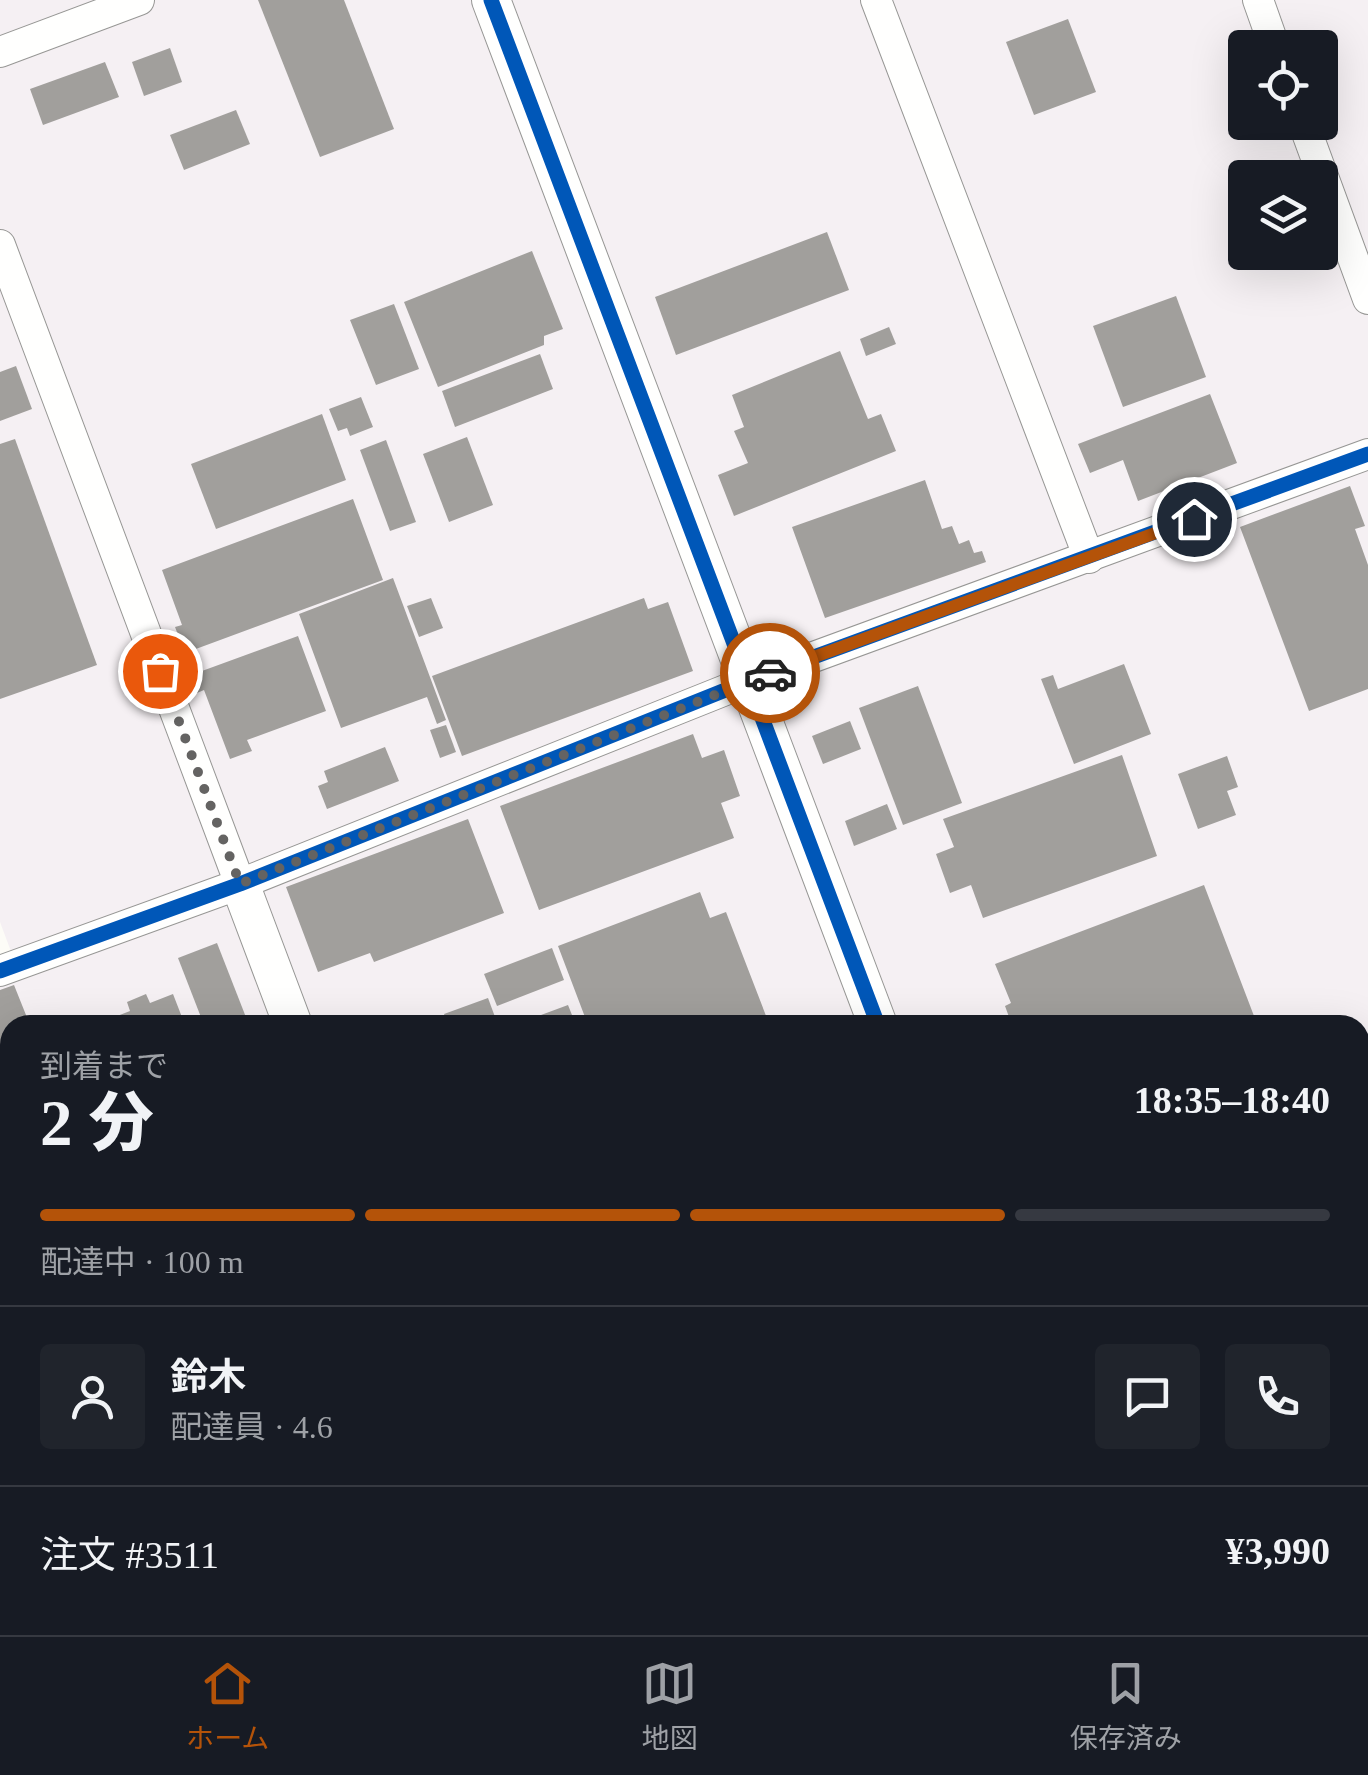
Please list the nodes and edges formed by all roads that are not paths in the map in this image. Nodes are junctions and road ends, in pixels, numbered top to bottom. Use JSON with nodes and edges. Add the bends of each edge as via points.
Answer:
{"nodes":[{"id":1,"x":139,"y":0,"type":"edge"},
{"id":2,"x":491,"y":0,"type":"edge"},
{"id":3,"x":876,"y":0,"type":"edge"},
{"id":4,"x":1258,"y":0,"type":"edge"},
{"id":5,"x":1269,"y":30,"type":"edge"},
{"id":6,"x":0,"y":52,"type":"edge"},
{"id":7,"x":1310,"y":140,"type":"edge"},
{"id":8,"x":0,"y":245,"type":"edge"},
{"id":9,"x":1368,"y":299,"type":"edge"},
{"id":10,"x":1368,"y":454,"type":"edge"},
{"id":11,"x":1089,"y":558,"type":"junction"},
{"id":12,"x":748,"y":682,"type":"junction"},
{"id":13,"x":240,"y":884,"type":"junction"},
{"id":14,"x":0,"y":971,"type":"edge"},
{"id":15,"x":290,"y":1015,"type":"edge"},
{"id":16,"x":874,"y":1015,"type":"edge"}],
"edges":[{"from":1,"to":6,"type":"street"},
{"from":2,"to":12,"type":"street"},
{"from":3,"to":11,"type":"street"},
{"from":4,"to":5,"type":"street"},
{"from":7,"to":9,"type":"street"},
{"from":8,"to":13,"type":"street"},
{"from":10,"to":11,"type":"street"},
{"from":11,"to":12,"type":"street"},
{"from":12,"to":13,"type":"street"},
{"from":12,"to":16,"type":"street"},
{"from":13,"to":14,"type":"street"},
{"from":13,"to":15,"type":"street"}]}
